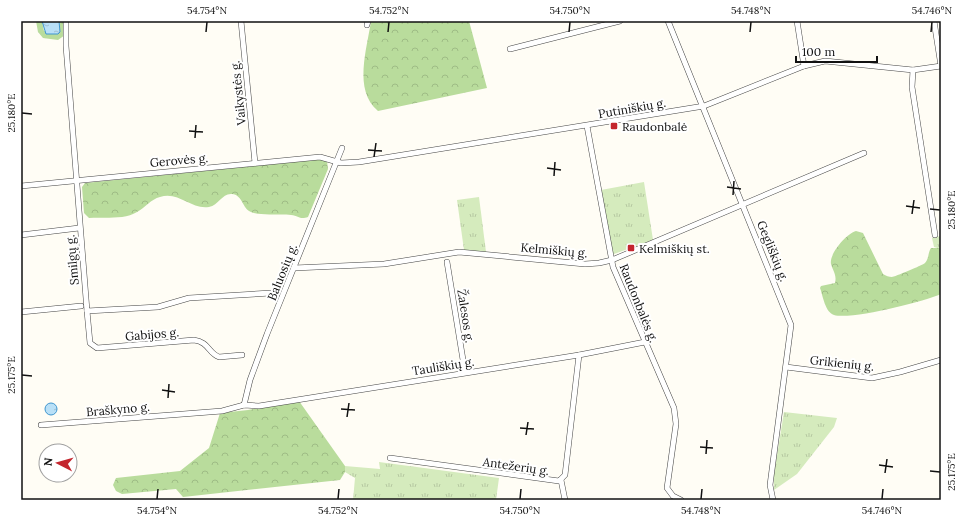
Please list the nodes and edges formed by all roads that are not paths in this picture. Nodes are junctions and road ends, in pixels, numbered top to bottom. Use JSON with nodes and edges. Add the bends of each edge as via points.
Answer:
{"nodes":[{"id":1,"x":66,"y":21,"type":"edge"},
{"id":2,"x":241,"y":21,"type":"edge"},
{"id":3,"x":620,"y":21,"type":"edge"},
{"id":4,"x":668,"y":21,"type":"edge"},
{"id":5,"x":797,"y":21,"type":"edge"},
{"id":6,"x":934,"y":21,"type":"edge"},
{"id":7,"x":510,"y":49,"type":"dead end"},
{"id":8,"x":804,"y":66,"type":"junction"},
{"id":9,"x":913,"y":70,"type":"junction"},
{"id":10,"x":704,"y":106,"type":"junction"},
{"id":11,"x":587,"y":126,"type":"junction"},
{"id":12,"x":342,"y":148,"type":"dead end"},
{"id":13,"x":864,"y":153,"type":"dead end"},
{"id":14,"x":337,"y":162,"type":"junction"},
{"id":15,"x":255,"y":163,"type":"junction"},
{"id":16,"x":76,"y":180,"type":"junction"},
{"id":17,"x":21,"y":186,"type":"edge"},
{"id":18,"x":744,"y":205,"type":"junction"},
{"id":19,"x":79,"y":228,"type":"junction"},
{"id":20,"x":21,"y":235,"type":"edge"},
{"id":21,"x":935,"y":235,"type":"dead end"},
{"id":22,"x":612,"y":260,"type":"junction"},
{"id":23,"x":447,"y":262,"type":"dead end"},
{"id":24,"x":294,"y":268,"type":"junction"},
{"id":25,"x":271,"y":293,"type":"dead end"},
{"id":26,"x":81,"y":306,"type":"dead end"},
{"id":27,"x":87,"y":311,"type":"junction"},
{"id":28,"x":21,"y":312,"type":"edge"},
{"id":29,"x":645,"y":342,"type":"junction"},
{"id":30,"x":242,"y":355,"type":"dead end"},
{"id":31,"x":579,"y":355,"type":"junction"},
{"id":32,"x":941,"y":360,"type":"edge"},
{"id":33,"x":786,"y":367,"type":"junction"},
{"id":34,"x":466,"y":372,"type":"junction"},
{"id":35,"x":244,"y":405,"type":"junction"},
{"id":36,"x":41,"y":425,"type":"dead end"},
{"id":37,"x":390,"y":458,"type":"dead end"},
{"id":38,"x":561,"y":480,"type":"junction"},
{"id":39,"x":565,"y":500,"type":"edge"},
{"id":40,"x":681,"y":500,"type":"edge"},
{"id":41,"x":773,"y":500,"type":"edge"}],
"edges":[{"from":1,"to":16,"type":"street","name":"Smilgų g."},
{"from":2,"to":15,"type":"street","name":"Vaikystės g."},
{"from":3,"to":7,"type":"street"},
{"from":4,"to":10,"type":"street","name":"Gegliškių g."},
{"from":5,"to":8,"type":"street"},
{"from":6,"to":9,"type":"street","name":"Putiniškių g.","via":[[941,66]]},
{"from":8,"to":9,"type":"street","name":"Putiniškių g.","via":[[833,61]]},
{"from":8,"to":10,"type":"street","name":"Putiniškių g."},
{"from":9,"to":21,"type":"street","via":[[912,87]]},
{"from":10,"to":11,"type":"street","name":"Putiniškių g."},
{"from":10,"to":18,"type":"street","name":"Gegliškių g."},
{"from":11,"to":14,"type":"street","name":"Putiniškių g.","via":[[359,162]]},
{"from":11,"to":22,"type":"street","name":"Raudonbalės g."},
{"from":12,"to":14,"type":"street","name":"Baluosių g."},
{"from":13,"to":18,"type":"street","name":"Kelmiškių g."},
{"from":14,"to":15,"type":"street","name":"Gerovės g.","via":[[320,157]]},
{"from":14,"to":24,"type":"street","name":"Baluosių g."},
{"from":15,"to":16,"type":"street","name":"Gerovės g."},
{"from":16,"to":17,"type":"street","name":"Gerovės g."},
{"from":16,"to":19,"type":"street","name":"Smilgų g."},
{"from":18,"to":22,"type":"street","name":"Kelmiškių g."},
{"from":18,"to":33,"type":"street","name":"Gegliškių g.","via":[[789,316]]},
{"from":19,"to":20,"type":"street"},
{"from":19,"to":27,"type":"street","name":"Smilgų g."},
{"from":22,"to":24,"type":"street","name":"Kelmiškių g.","via":[[585,264],[459,252],[384,264]]},
{"from":22,"to":29,"type":"street","name":"Raudonbalės g.","via":[[614,271]]},
{"from":23,"to":34,"type":"street","name":"Žalesos g."},
{"from":24,"to":35,"type":"street","name":"Baluosių g.","via":[[250,380]]},
{"from":25,"to":27,"type":"street","via":[[189,298],[158,308]]},
{"from":26,"to":28,"type":"street"},
{"from":27,"to":30,"type":"street","name":"Gabijos g.","via":[[92,347],[194,340],[208,345],[219,357]]},
{"from":29,"to":31,"type":"street","name":"Tauliškių g."},
{"from":29,"to":40,"type":"street","name":"Raudonbalės g.","via":[[674,408],[676,417],[667,484],[670,492]]},
{"from":31,"to":34,"type":"street","name":"Tauliškių g."},
{"from":31,"to":38,"type":"street","name":"Antežerių g.","via":[[572,423],[564,476]]},
{"from":32,"to":33,"type":"street","name":"Grikienių g.","via":[[872,378]]},
{"from":33,"to":41,"type":"street","name":"Gegliškių g.","via":[[770,485]]},
{"from":34,"to":35,"type":"street","name":"Tauliškių g.","via":[[259,406]]},
{"from":35,"to":36,"type":"street","name":"Braškyno g.","via":[[222,411]]},
{"from":37,"to":38,"type":"street","name":"Antežerių g.","via":[[556,482]]},
{"from":38,"to":39,"type":"street"}]}
